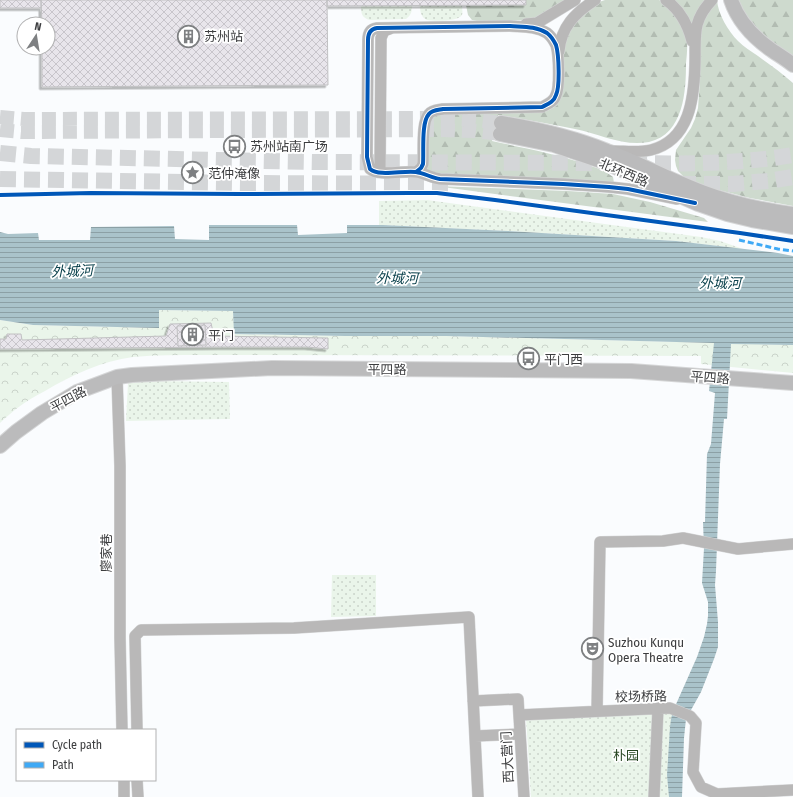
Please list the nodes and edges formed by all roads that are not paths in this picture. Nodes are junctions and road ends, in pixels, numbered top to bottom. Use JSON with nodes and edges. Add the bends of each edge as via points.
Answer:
{"nodes":[{"id":1,"x":575,"y":0,"type":"edge"},
{"id":2,"x":595,"y":0,"type":"edge"},
{"id":3,"x":666,"y":0,"type":"edge"},
{"id":4,"x":712,"y":0,"type":"edge"},
{"id":5,"x":731,"y":0,"type":"edge"},
{"id":6,"x":510,"y":26,"type":"junction"},
{"id":7,"x":695,"y":49,"type":"junction"},
{"id":8,"x":558,"y":60,"type":"junction"},
{"id":9,"x":793,"y":65,"type":"edge"},
{"id":10,"x":607,"y":151,"type":"junction"},
{"id":11,"x":416,"y":172,"type":"junction"},
{"id":12,"x":695,"y":203,"type":"junction"},
{"id":13,"x":793,"y":214,"type":"edge"},
{"id":14,"x":793,"y":227,"type":"edge"},
{"id":15,"x":117,"y":377,"type":"junction"},
{"id":16,"x":793,"y":383,"type":"edge"},
{"id":17,"x":0,"y":446,"type":"edge"},
{"id":18,"x":793,"y":544,"type":"edge"},
{"id":19,"x":473,"y":701,"type":"junction"},
{"id":20,"x":658,"y":708,"type":"junction"},
{"id":21,"x":597,"y":711,"type":"junction"},
{"id":22,"x":519,"y":715,"type":"junction"},
{"id":23,"x":122,"y":729,"type":"edge"},
{"id":24,"x":137,"y":729,"type":"edge"},
{"id":25,"x":520,"y":734,"type":"junction"},
{"id":26,"x":475,"y":736,"type":"junction"},
{"id":27,"x":124,"y":781,"type":"edge"},
{"id":28,"x":137,"y":781,"type":"edge"},
{"id":29,"x":793,"y":790,"type":"edge"},
{"id":30,"x":124,"y":797,"type":"edge"},
{"id":31,"x":138,"y":797,"type":"edge"},
{"id":32,"x":478,"y":797,"type":"edge"},
{"id":33,"x":524,"y":797,"type":"edge"},
{"id":34,"x":654,"y":797,"type":"edge"}],
"edges":[{"from":1,"to":6,"type":"street","via":[[537,23]]},
{"from":2,"to":8,"type":"street","via":[[579,12],[561,36]]},
{"from":3,"to":7,"type":"street","via":[[676,8],[686,22]]},
{"from":4,"to":7,"type":"street","via":[[698,20]]},
{"from":5,"to":9,"type":"main road","via":[[739,17],[752,34]]},
{"from":6,"to":8,"type":"street","via":[[535,28],[547,34],[555,43]]},
{"from":6,"to":11,"type":"street","via":[[375,28],[371,31],[368,36],[367,160],[374,172]]},
{"from":7,"to":10,"type":"street","via":[[690,110],[684,125],[674,138],[663,146],[650,150]]},
{"from":8,"to":11,"type":"street","via":[[556,96],[542,107],[443,109],[428,114],[424,124],[423,164]]},
{"from":10,"to":12,"type":"main road","name":"北环西路","via":[[524,126],[501,128],[604,162]]},
{"from":10,"to":13,"type":"main road","name":"北环西路","via":[[703,192],[749,206]]},
{"from":11,"to":12,"type":"street","via":[[440,179],[628,189]]},
{"from":12,"to":14,"type":"main road","name":"北环西路","via":[[727,214]]},
{"from":15,"to":16,"type":"main road","name":"平四路","via":[[272,368],[630,371]]},
{"from":15,"to":17,"type":"main road","name":"平四路","via":[[77,392],[42,413]]},
{"from":15,"to":23,"type":"street","name":"廖家巷"},
{"from":18,"to":21,"type":"street","via":[[738,549],[683,538],[600,542]]},
{"from":19,"to":22,"type":"street","name":"西大营门","via":[[518,699]]},
{"from":19,"to":24,"type":"street","via":[[469,618],[294,628],[141,630],[135,636]]},
{"from":19,"to":26,"type":"street"},
{"from":20,"to":21,"type":"street","name":"校场桥路"},
{"from":20,"to":29,"type":"street","name":"校场桥路","via":[[670,708],[690,716],[696,724],[693,772],[701,787],[717,794]]},
{"from":20,"to":34,"type":"street"},
{"from":21,"to":22,"type":"street","name":"校场桥路"},
{"from":22,"to":25,"type":"street","name":"西大营门"},
{"from":25,"to":26,"type":"street"},
{"from":25,"to":33,"type":"street","name":"西大营门"},
{"from":26,"to":32,"type":"street"},
{"from":27,"to":30,"type":"street"},
{"from":28,"to":31,"type":"street"}]}
